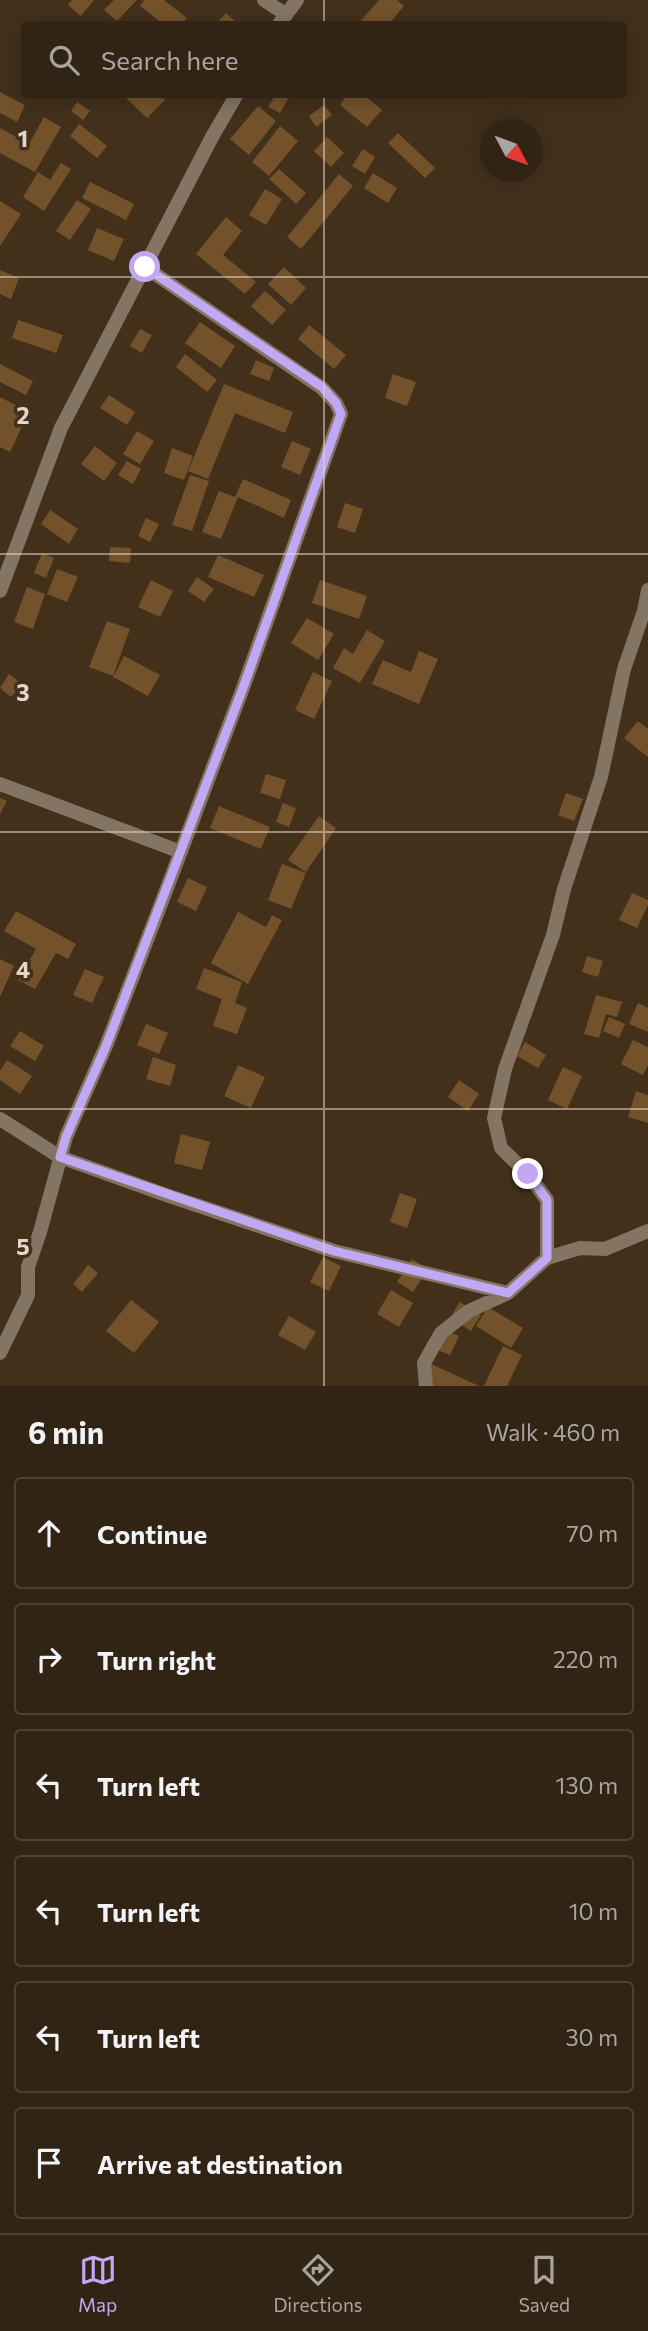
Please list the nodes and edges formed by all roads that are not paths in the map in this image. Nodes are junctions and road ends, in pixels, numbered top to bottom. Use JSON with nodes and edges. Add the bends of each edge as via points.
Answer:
{"nodes":[{"id":1,"x":264,"y":0,"type":"edge"},
{"id":2,"x":297,"y":0,"type":"edge"},
{"id":3,"x":282,"y":19,"type":"edge"},
{"id":4,"x":235,"y":98,"type":"edge"},
{"id":5,"x":145,"y":267,"type":"junction"},
{"id":6,"x":648,"y":590,"type":"edge"},
{"id":7,"x":0,"y":591,"type":"edge"},
{"id":8,"x":0,"y":784,"type":"edge"},
{"id":9,"x":181,"y":852,"type":"junction"},
{"id":10,"x":0,"y":1119,"type":"edge"},
{"id":11,"x":60,"y":1157,"type":"junction"},
{"id":12,"x":648,"y":1231,"type":"edge"},
{"id":13,"x":547,"y":1258,"type":"junction"},
{"id":14,"x":508,"y":1293,"type":"junction"},
{"id":15,"x":0,"y":1353,"type":"edge"},
{"id":16,"x":426,"y":1386,"type":"edge"}],
"edges":[{"from":1,"to":3,"type":"street"},
{"from":2,"to":3,"type":"street"},
{"from":4,"to":5,"type":"street"},
{"from":5,"to":7,"type":"street","via":[[61,428]]},
{"from":5,"to":9,"type":"street","via":[[322,387],[341,414]]},
{"from":6,"to":13,"type":"street","via":[[624,669],[600,777],[553,935],[505,1069],[494,1118],[501,1148],[547,1200]]},
{"from":8,"to":9,"type":"street"},
{"from":9,"to":11,"type":"street"},
{"from":10,"to":11,"type":"street"},
{"from":11,"to":14,"type":"street","via":[[334,1251]]},
{"from":11,"to":15,"type":"street","via":[[28,1267],[28,1295]]},
{"from":12,"to":13,"type":"street","via":[[605,1249],[580,1248]]},
{"from":13,"to":14,"type":"street"},
{"from":14,"to":16,"type":"street","via":[[468,1311],[441,1333],[424,1363]]}]}
